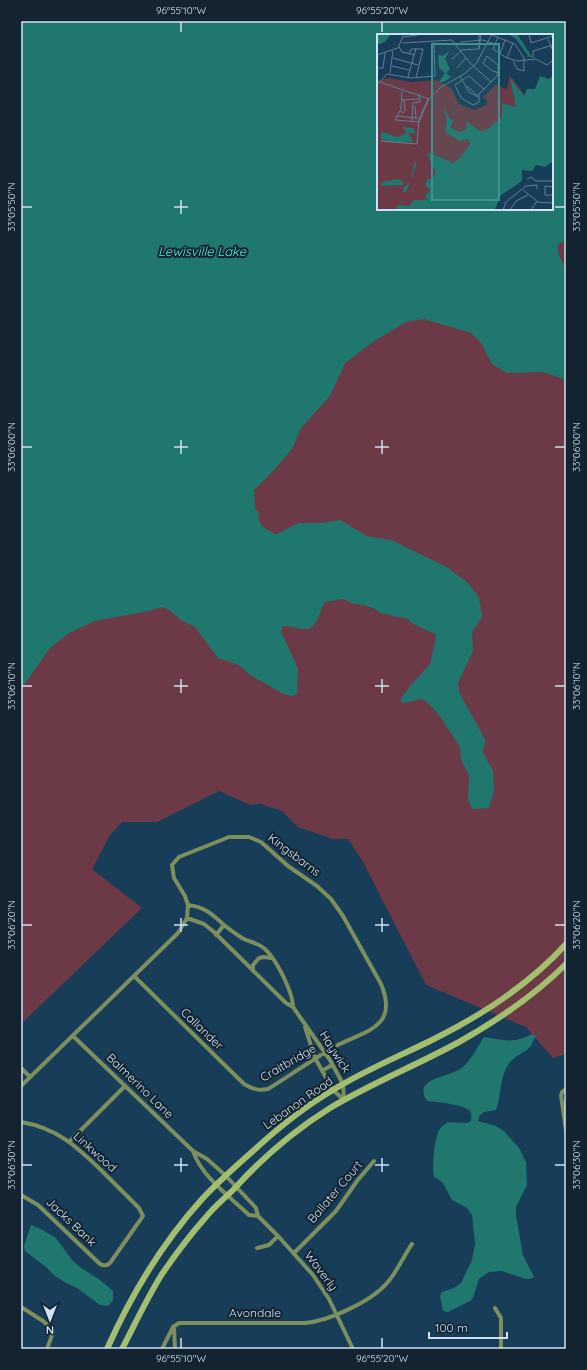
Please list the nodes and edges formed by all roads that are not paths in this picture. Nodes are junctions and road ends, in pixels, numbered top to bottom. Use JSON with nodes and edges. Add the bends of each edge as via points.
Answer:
{"nodes":[{"id":1,"x":188,"y":905,"type":"junction"},
{"id":2,"x":187,"y":918,"type":"junction"},
{"id":3,"x":224,"y":925,"type":"junction"},
{"id":4,"x":216,"y":935,"type":"junction"},
{"id":5,"x":566,"y":944,"type":"edge"},
{"id":6,"x":271,"y":958,"type":"junction"},
{"id":7,"x":566,"y":964,"type":"edge"},
{"id":8,"x":253,"y":971,"type":"junction"},
{"id":9,"x":134,"y":976,"type":"junction"},
{"id":10,"x":294,"y":1006,"type":"junction"},
{"id":11,"x":385,"y":1014,"type":"joint"},
{"id":12,"x":303,"y":1021,"type":"junction"},
{"id":13,"x":73,"y":1036,"type":"junction"},
{"id":14,"x":326,"y":1053,"type":"junction"},
{"id":15,"x":315,"y":1058,"type":"junction"},
{"id":16,"x":332,"y":1065,"type":"junction"},
{"id":17,"x":21,"y":1068,"type":"edge"},
{"id":18,"x":322,"y":1071,"type":"junction"},
{"id":19,"x":30,"y":1077,"type":"junction"},
{"id":20,"x":343,"y":1084,"type":"junction"},
{"id":21,"x":21,"y":1086,"type":"edge"},
{"id":22,"x":125,"y":1086,"type":"junction"},
{"id":23,"x":333,"y":1090,"type":"junction"},
{"id":24,"x":260,"y":1091,"type":"joint"},
{"id":25,"x":564,"y":1091,"type":"edge"},
{"id":26,"x":344,"y":1100,"type":"junction"},
{"id":27,"x":21,"y":1122,"type":"edge"},
{"id":28,"x":566,"y":1130,"type":"edge"},
{"id":29,"x":70,"y":1141,"type":"junction"},
{"id":30,"x":193,"y":1151,"type":"junction"},
{"id":31,"x":374,"y":1161,"type":"dead end"},
{"id":32,"x":225,"y":1176,"type":"junction"},
{"id":33,"x":217,"y":1184,"type":"junction"},
{"id":34,"x":235,"y":1187,"type":"junction"},
{"id":35,"x":21,"y":1195,"type":"edge"},
{"id":36,"x":228,"y":1195,"type":"junction"},
{"id":37,"x":258,"y":1216,"type":"junction"},
{"id":38,"x":278,"y":1236,"type":"junction"},
{"id":39,"x":412,"y":1244,"type":"dead end"},
{"id":40,"x":257,"y":1248,"type":"dead end"},
{"id":41,"x":294,"y":1252,"type":"junction"},
{"id":42,"x":105,"y":1266,"type":"joint"},
{"id":43,"x":21,"y":1307,"type":"edge"},
{"id":44,"x":495,"y":1308,"type":"dead end"},
{"id":45,"x":337,"y":1314,"type":"junction"},
{"id":46,"x":174,"y":1327,"type":"junction"},
{"id":47,"x":47,"y":1349,"type":"edge"},
{"id":48,"x":107,"y":1349,"type":"edge"},
{"id":49,"x":122,"y":1349,"type":"edge"},
{"id":50,"x":162,"y":1349,"type":"edge"},
{"id":51,"x":175,"y":1349,"type":"edge"},
{"id":52,"x":353,"y":1349,"type":"edge"},
{"id":53,"x":501,"y":1349,"type":"edge"}],
"edges":[{"from":1,"to":2,"type":"street","name":"Kingsbarns"},
{"from":1,"to":3,"type":"street","name":"Haywick","via":[[201,907]]},
{"from":1,"to":11,"type":"street","name":"Kingsbarns","via":[[174,878],[172,865],[180,857],[229,836],[249,837],[261,842],[288,866],[317,886],[344,916],[385,994]]},
{"from":2,"to":4,"type":"street","name":"Haywick","via":[[204,924]]},
{"from":2,"to":9,"type":"street","name":"Kingsbarns","via":[[178,933]]},
{"from":3,"to":4,"type":"street"},
{"from":3,"to":6,"type":"street","name":"Haywick","via":[[264,949]]},
{"from":4,"to":8,"type":"street","name":"Haywick"},
{"from":5,"to":20,"type":"main road","name":"Lebanon Road","via":[[533,975],[481,1012],[434,1039]]},
{"from":6,"to":8,"type":"street","via":[[259,958],[253,965]]},
{"from":6,"to":10,"type":"street","name":"Haywick","via":[[282,976]]},
{"from":7,"to":26,"type":"main road","name":"Lebanon Road","via":[[499,1018],[458,1042]]},
{"from":8,"to":10,"type":"street","name":"Haywick","via":[[286,1003]]},
{"from":9,"to":13,"type":"street","name":"Kingsbarns"},
{"from":9,"to":24,"type":"street","name":"Callander","via":[[244,1084]]},
{"from":10,"to":12,"type":"street","name":"Haywick"},
{"from":11,"to":14,"type":"street","name":"Craitbridge","via":[[371,1029]]},
{"from":12,"to":14,"type":"street","name":"Haywick"},
{"from":12,"to":15,"type":"street","name":"Haywick"},
{"from":13,"to":19,"type":"street","name":"Kingsbarns"},
{"from":13,"to":22,"type":"street","name":"Balmerino Lane"},
{"from":14,"to":15,"type":"street","name":"Craitbridge"},
{"from":14,"to":16,"type":"street","name":"Haywick"},
{"from":15,"to":18,"type":"street","name":"Haywick"},
{"from":15,"to":24,"type":"street","name":"Craitbridge","via":[[268,1089]]},
{"from":16,"to":18,"type":"street"},
{"from":16,"to":20,"type":"street","name":"Haywick"},
{"from":17,"to":19,"type":"street"},
{"from":18,"to":23,"type":"street","name":"Haywick"},
{"from":19,"to":21,"type":"street","name":"Kingsbarns"},
{"from":20,"to":23,"type":"main road","name":"Lebanon Road"},
{"from":20,"to":26,"type":"street","name":"Haywick"},
{"from":22,"to":29,"type":"street"},
{"from":22,"to":30,"type":"street","name":"Balmerino Lane"},
{"from":23,"to":26,"type":"street","name":"Haywick"},
{"from":23,"to":32,"type":"main road","name":"Lebanon Road","via":[[275,1131]]},
{"from":25,"to":28,"type":"street","via":[[561,1100]]},
{"from":26,"to":34,"type":"main road","name":"Lebanon Road","via":[[284,1140]]},
{"from":27,"to":29,"type":"street","name":"Linkwood","via":[[43,1127]]},
{"from":29,"to":42,"type":"street","name":"Linkwood","via":[[139,1208],[143,1215],[110,1263]]},
{"from":30,"to":32,"type":"street","name":"Balmerino Lane","via":[[207,1159]]},
{"from":30,"to":33,"type":"street","name":"Balmerino Lane","via":[[196,1161]]},
{"from":31,"to":41,"type":"street","name":"Ballater Court","via":[[332,1216]]},
{"from":32,"to":33,"type":"main road","name":"Lebanon Road"},
{"from":32,"to":34,"type":"street","name":"Balmerino Lane"},
{"from":33,"to":36,"type":"street","name":"Balmerino Lane"},
{"from":33,"to":48,"type":"main road","name":"Lebanon Road","via":[[195,1208],[154,1264],[129,1303]]},
{"from":34,"to":36,"type":"main road","name":"Lebanon Road"},
{"from":34,"to":37,"type":"street","name":"Waverly","via":[[256,1208]]},
{"from":35,"to":42,"type":"street","name":"Jacks Bank","via":[[38,1205]]},
{"from":36,"to":37,"type":"street","name":"Waverly","via":[[249,1215]]},
{"from":36,"to":49,"type":"main road","name":"Lebanon Road","via":[[206,1216],[162,1275]]},
{"from":37,"to":38,"type":"street","name":"Waverly"},
{"from":38,"to":40,"type":"street","via":[[268,1245]]},
{"from":38,"to":41,"type":"street","name":"Waverly"},
{"from":39,"to":45,"type":"street","name":"Avondale","via":[[390,1280],[381,1289],[371,1297]]},
{"from":41,"to":45,"type":"street","name":"Waverly","via":[[319,1284]]},
{"from":43,"to":47,"type":"street","via":[[53,1330]]},
{"from":44,"to":53,"type":"street","via":[[501,1318]]},
{"from":45,"to":46,"type":"street","name":"Avondale","via":[[310,1323],[179,1323]]},
{"from":45,"to":52,"type":"street","name":"Waverly"},
{"from":46,"to":50,"type":"street"},
{"from":46,"to":51,"type":"street"}]}
